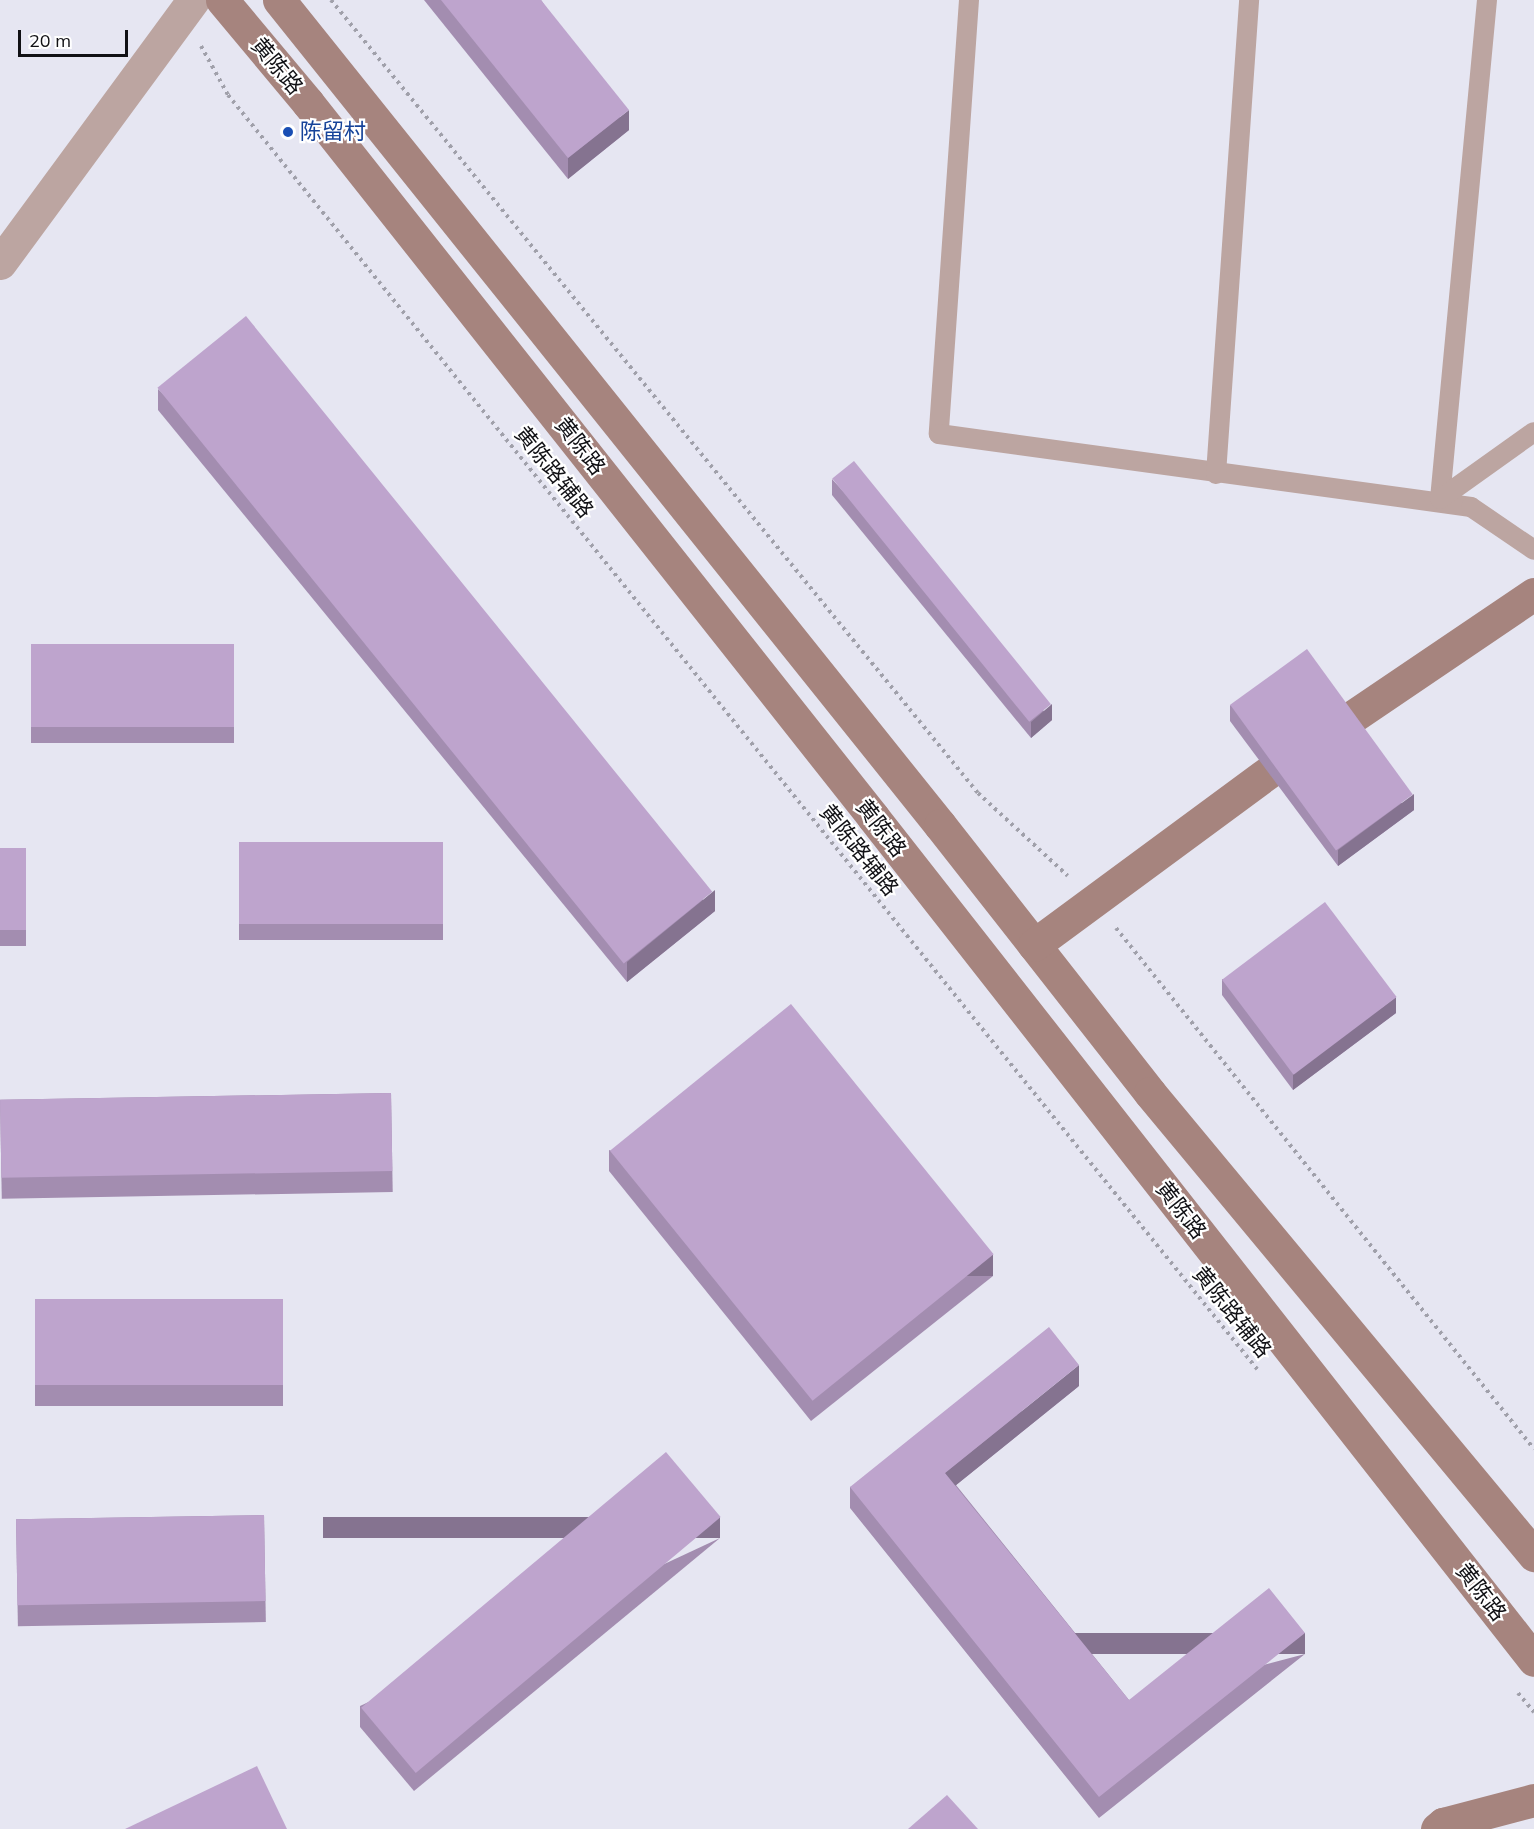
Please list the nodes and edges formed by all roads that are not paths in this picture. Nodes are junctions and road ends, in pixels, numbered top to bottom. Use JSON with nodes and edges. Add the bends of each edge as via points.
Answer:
{"nodes":[{"id":1,"x":222,"y":0,"type":"edge"},
{"id":2,"x":279,"y":0,"type":"edge"},
{"id":3,"x":969,"y":0,"type":"edge"},
{"id":4,"x":1249,"y":0,"type":"edge"},
{"id":5,"x":1486,"y":0,"type":"edge"},
{"id":6,"x":188,"y":7,"type":"edge"},
{"id":7,"x":0,"y":263,"type":"edge"},
{"id":8,"x":1534,"y":432,"type":"edge"},
{"id":9,"x":1216,"y":474,"type":"junction"},
{"id":10,"x":1534,"y":550,"type":"edge"},
{"id":11,"x":1534,"y":594,"type":"edge"},
{"id":12,"x":1355,"y":715,"type":"edge"},
{"id":13,"x":1267,"y":773,"type":"edge"},
{"id":14,"x":1034,"y":945,"type":"junction"},
{"id":15,"x":1534,"y":1555,"type":"edge"},
{"id":16,"x":1534,"y":1660,"type":"edge"},
{"id":17,"x":1534,"y":1800,"type":"edge"},
{"id":18,"x":1437,"y":1829,"type":"edge"}],
"edges":[{"from":1,"to":16,"type":"main road","name":"黄陈路","via":[[308,103],[873,817]]},
{"from":2,"to":14,"type":"main road","name":"黄陈路"},
{"from":3,"to":9,"type":"lane","via":[[939,434]]},
{"from":4,"to":9,"type":"lane"},
{"from":5,"to":8,"type":"lane","via":[[1440,499]]},
{"from":6,"to":7,"type":"street"},
{"from":9,"to":10,"type":"lane","via":[[1471,507]]},
{"from":11,"to":12,"type":"main road"},
{"from":13,"to":14,"type":"main road"},
{"from":14,"to":15,"type":"main road","name":"黄陈路","via":[[1157,1102]]},
{"from":17,"to":18,"type":"main road","via":[[1443,1824]]}]}
